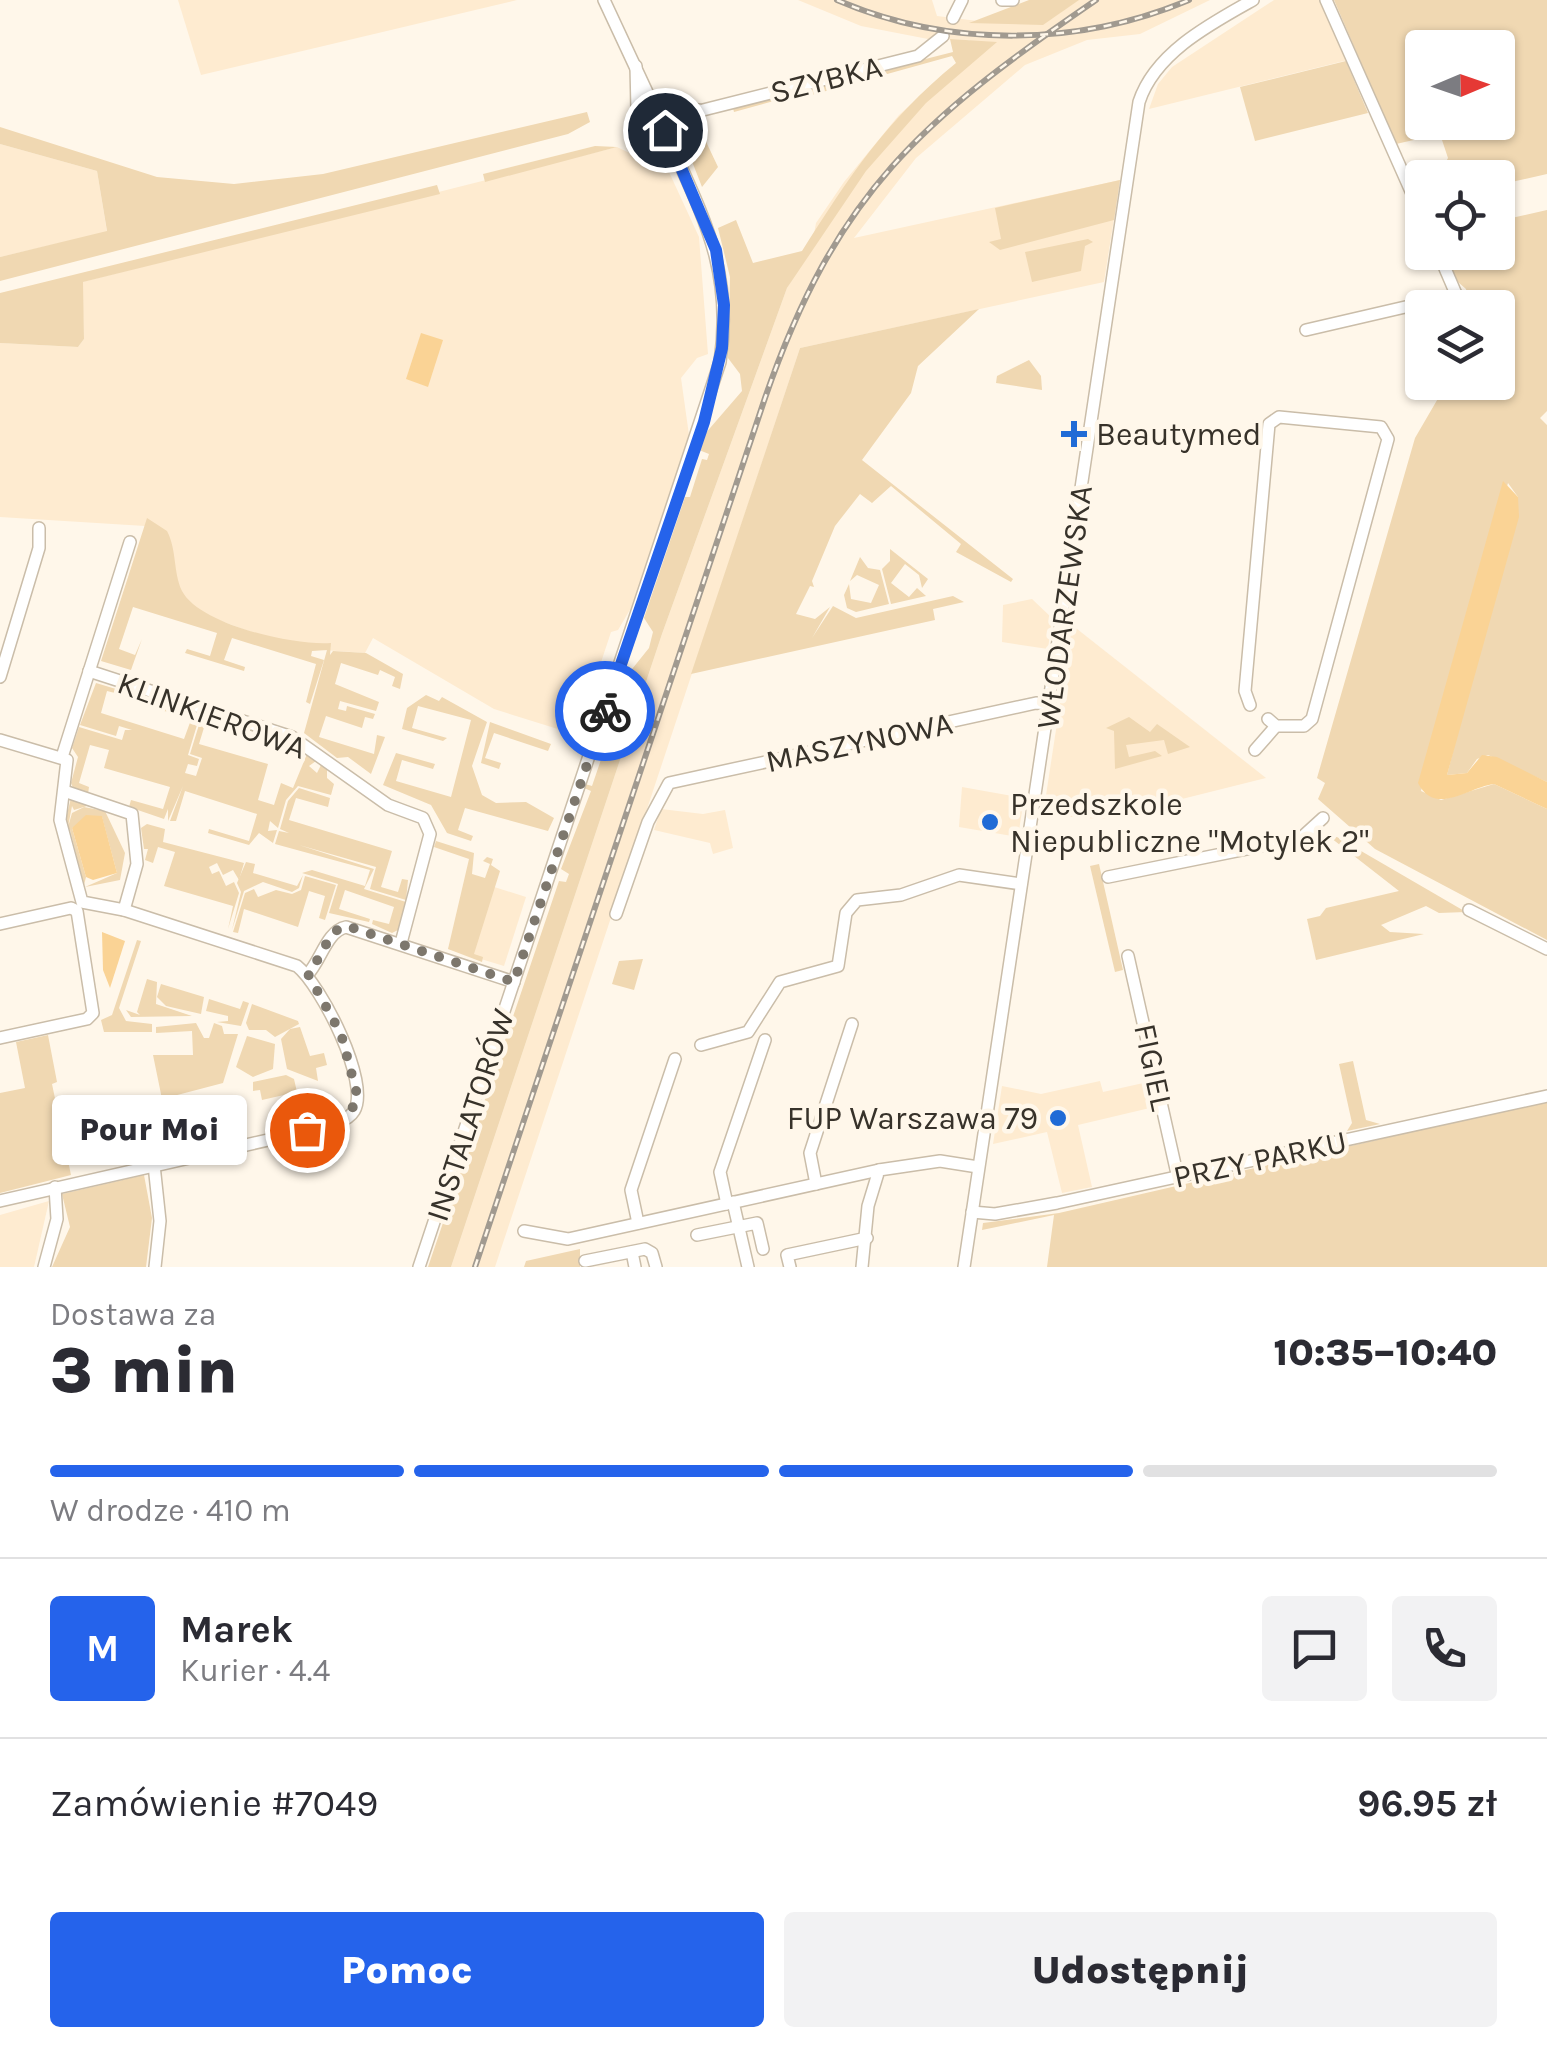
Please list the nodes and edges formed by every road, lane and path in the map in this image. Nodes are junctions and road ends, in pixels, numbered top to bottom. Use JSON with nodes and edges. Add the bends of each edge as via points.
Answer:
{"nodes":[{"id":1,"x":604,"y":0,"type":"edge"},
{"id":2,"x":953,"y":0,"type":"edge"},
{"id":3,"x":962,"y":0,"type":"edge"},
{"id":4,"x":1002,"y":0,"type":"edge"},
{"id":5,"x":1013,"y":0,"type":"edge"},
{"id":6,"x":1252,"y":0,"type":"edge"},
{"id":7,"x":1326,"y":0,"type":"edge"},
{"id":8,"x":942,"y":36,"type":"dead end"},
{"id":9,"x":636,"y":66,"type":"junction"},
{"id":10,"x":657,"y":107,"type":"junction"},
{"id":11,"x":637,"y":108,"type":"junction"},
{"id":12,"x":703,"y":110,"type":"junction"},
{"id":13,"x":666,"y":128,"type":"junction"},
{"id":14,"x":652,"y":140,"type":"junction"},
{"id":15,"x":684,"y":169,"type":"junction"},
{"id":16,"x":1405,"y":178,"type":"edge"},
{"id":17,"x":1405,"y":306,"type":"edge"},
{"id":18,"x":1306,"y":330,"type":"dead end"},
{"id":19,"x":39,"y":528,"type":"dead end"},
{"id":20,"x":130,"y":542,"type":"dead end"},
{"id":21,"x":89,"y":671,"type":"junction"},
{"id":22,"x":0,"y":678,"type":"edge"},
{"id":23,"x":1050,"y":704,"type":"junction"},
{"id":24,"x":1250,"y":705,"type":"dead end"},
{"id":25,"x":0,"y":740,"type":"edge"},
{"id":26,"x":1256,"y":750,"type":"dead end"},
{"id":27,"x":62,"y":757,"type":"junction"},
{"id":28,"x":64,"y":791,"type":"junction"},
{"id":29,"x":1323,"y":818,"type":"dead end"},
{"id":30,"x":1108,"y":877,"type":"dead end"},
{"id":31,"x":1021,"y":884,"type":"junction"},
{"id":32,"x":124,"y":910,"type":"junction"},
{"id":33,"x":1469,"y":910,"type":"dead end"},
{"id":34,"x":616,"y":914,"type":"dead end"},
{"id":35,"x":0,"y":924,"type":"edge"},
{"id":36,"x":401,"y":943,"type":"junction"},
{"id":37,"x":1547,"y":949,"type":"edge"},
{"id":38,"x":1128,"y":956,"type":"dead end"},
{"id":39,"x":308,"y":974,"type":"junction"},
{"id":40,"x":514,"y":982,"type":"junction"},
{"id":41,"x":852,"y":1024,"type":"dead end"},
{"id":42,"x":0,"y":1038,"type":"edge"},
{"id":43,"x":765,"y":1040,"type":"dead end"},
{"id":44,"x":701,"y":1045,"type":"dead end"},
{"id":45,"x":675,"y":1059,"type":"dead end"},
{"id":46,"x":1547,"y":1096,"type":"edge"},
{"id":47,"x":154,"y":1165,"type":"junction"},
{"id":48,"x":978,"y":1167,"type":"junction"},
{"id":49,"x":879,"y":1170,"type":"junction"},
{"id":50,"x":1178,"y":1178,"type":"junction"},
{"id":51,"x":816,"y":1184,"type":"junction"},
{"id":52,"x":55,"y":1188,"type":"junction"},
{"id":53,"x":0,"y":1202,"type":"edge"},
{"id":54,"x":730,"y":1203,"type":"junction"},
{"id":55,"x":972,"y":1212,"type":"junction"},
{"id":56,"x":638,"y":1223,"type":"junction"},
{"id":57,"x":739,"y":1226,"type":"junction"},
{"id":58,"x":524,"y":1231,"type":"dead end"},
{"id":59,"x":697,"y":1235,"type":"dead end"},
{"id":60,"x":867,"y":1238,"type":"junction"},
{"id":61,"x":762,"y":1249,"type":"dead end"},
{"id":62,"x":632,"y":1252,"type":"junction"},
{"id":63,"x":585,"y":1261,"type":"dead end"},
{"id":64,"x":604,"y":1262,"type":"edge"},
{"id":65,"x":44,"y":1267,"type":"edge"},
{"id":66,"x":155,"y":1267,"type":"edge"},
{"id":67,"x":419,"y":1267,"type":"edge"},
{"id":68,"x":635,"y":1267,"type":"edge"},
{"id":69,"x":656,"y":1267,"type":"edge"},
{"id":70,"x":748,"y":1267,"type":"edge"},
{"id":71,"x":790,"y":1267,"type":"edge"},
{"id":72,"x":862,"y":1267,"type":"edge"},
{"id":73,"x":964,"y":1267,"type":"edge"}],
"edges":[{"from":1,"to":9,"type":"street"},
{"from":2,"to":3,"type":"street","via":[[952,18]]},
{"from":4,"to":5,"type":"street"},
{"from":6,"to":23,"type":"street","name":"WŁODARZEWSKA","via":[[1162,62],[1139,102]]},
{"from":7,"to":16,"type":"street"},
{"from":8,"to":12,"type":"street","name":"SZYBKA","via":[[918,56]]},
{"from":9,"to":10,"type":"street"},
{"from":9,"to":11,"type":"street"},
{"from":10,"to":11,"type":"street"},
{"from":10,"to":12,"type":"street","name":"SZYBKA"},
{"from":10,"to":13,"type":"street"},
{"from":11,"to":14,"type":"street","via":[[633,131]]},
{"from":12,"to":13,"type":"street","name":"SZYBKA"},
{"from":13,"to":14,"type":"street"},
{"from":13,"to":15,"type":"street","name":"INSTALATORÓW"},
{"from":14,"to":15,"type":"street"},
{"from":15,"to":40,"type":"street","name":"INSTALATORÓW","via":[[719,261],[724,335],[704,422]]},
{"from":17,"to":18,"type":"street"},
{"from":19,"to":22,"type":"street","via":[[39,548]]},
{"from":20,"to":21,"type":"street"},
{"from":21,"to":27,"type":"street"},
{"from":21,"to":36,"type":"street","name":"KLINKIEROWA","via":[[292,736],[388,805],[424,818],[430,834]]},
{"from":23,"to":31,"type":"street","name":"WŁODARZEWSKA"},
{"from":23,"to":34,"type":"street","name":"MASZYNOWA","via":[[669,782]]},
{"from":24,"to":26,"type":"street","via":[[1245,691],[1268,424],[1279,418],[1381,427],[1388,439],[1312,719],[1304,726],[1272,722]]},
{"from":25,"to":27,"type":"street"},
{"from":27,"to":28,"type":"street","via":[[69,766]]},
{"from":28,"to":32,"type":"street","via":[[60,820],[76,894],[85,904]]},
{"from":28,"to":32,"type":"street","via":[[132,814],[136,864]]},
{"from":29,"to":30,"type":"street","via":[[1301,838]]},
{"from":31,"to":44,"type":"street","via":[[959,875],[902,895],[857,900],[847,909],[838,966],[780,982],[748,1032]]},
{"from":31,"to":48,"type":"street","name":"WŁODARZEWSKA"},
{"from":32,"to":39,"type":"street","via":[[290,962]]},
{"from":33,"to":37,"type":"street"},
{"from":35,"to":42,"type":"street","via":[[77,911],[94,1014]]},
{"from":36,"to":39,"type":"street","via":[[341,927]]},
{"from":36,"to":40,"type":"street"},
{"from":38,"to":50,"type":"street","name":"FIGIEL"},
{"from":39,"to":47,"type":"street","via":[[344,1044],[358,1098],[354,1112],[334,1125]]},
{"from":40,"to":67,"type":"street","name":"INSTALATORÓW"},
{"from":41,"to":51,"type":"street","via":[[810,1153]]},
{"from":43,"to":54,"type":"street","via":[[720,1172]]},
{"from":45,"to":56,"type":"street","via":[[632,1190]]},
{"from":46,"to":50,"type":"street","name":"PRZY PARKU"},
{"from":47,"to":52,"type":"street"},
{"from":47,"to":66,"type":"street","via":[[160,1221]]},
{"from":48,"to":49,"type":"street","via":[[940,1161]]},
{"from":48,"to":55,"type":"street","name":"WŁODARZEWSKA"},
{"from":49,"to":51,"type":"street"},
{"from":49,"to":60,"type":"street"},
{"from":50,"to":55,"type":"street","name":"PRZY PARKU","via":[[1007,1212]]},
{"from":51,"to":54,"type":"street"},
{"from":52,"to":53,"type":"street"},
{"from":52,"to":65,"type":"street","via":[[57,1219]]},
{"from":54,"to":56,"type":"street"},
{"from":54,"to":57,"type":"street"},
{"from":55,"to":73,"type":"street","name":"WŁODARZEWSKA"},
{"from":56,"to":58,"type":"street","via":[[568,1239]]},
{"from":57,"to":59,"type":"street"},
{"from":57,"to":61,"type":"street","via":[[757,1223]]},
{"from":57,"to":70,"type":"street"},
{"from":60,"to":71,"type":"street","via":[[787,1255]]},
{"from":60,"to":72,"type":"street"},
{"from":62,"to":64,"type":"street"},
{"from":62,"to":68,"type":"street"},
{"from":62,"to":69,"type":"street","via":[[649,1250]]},
{"from":63,"to":64,"type":"street"}]}
